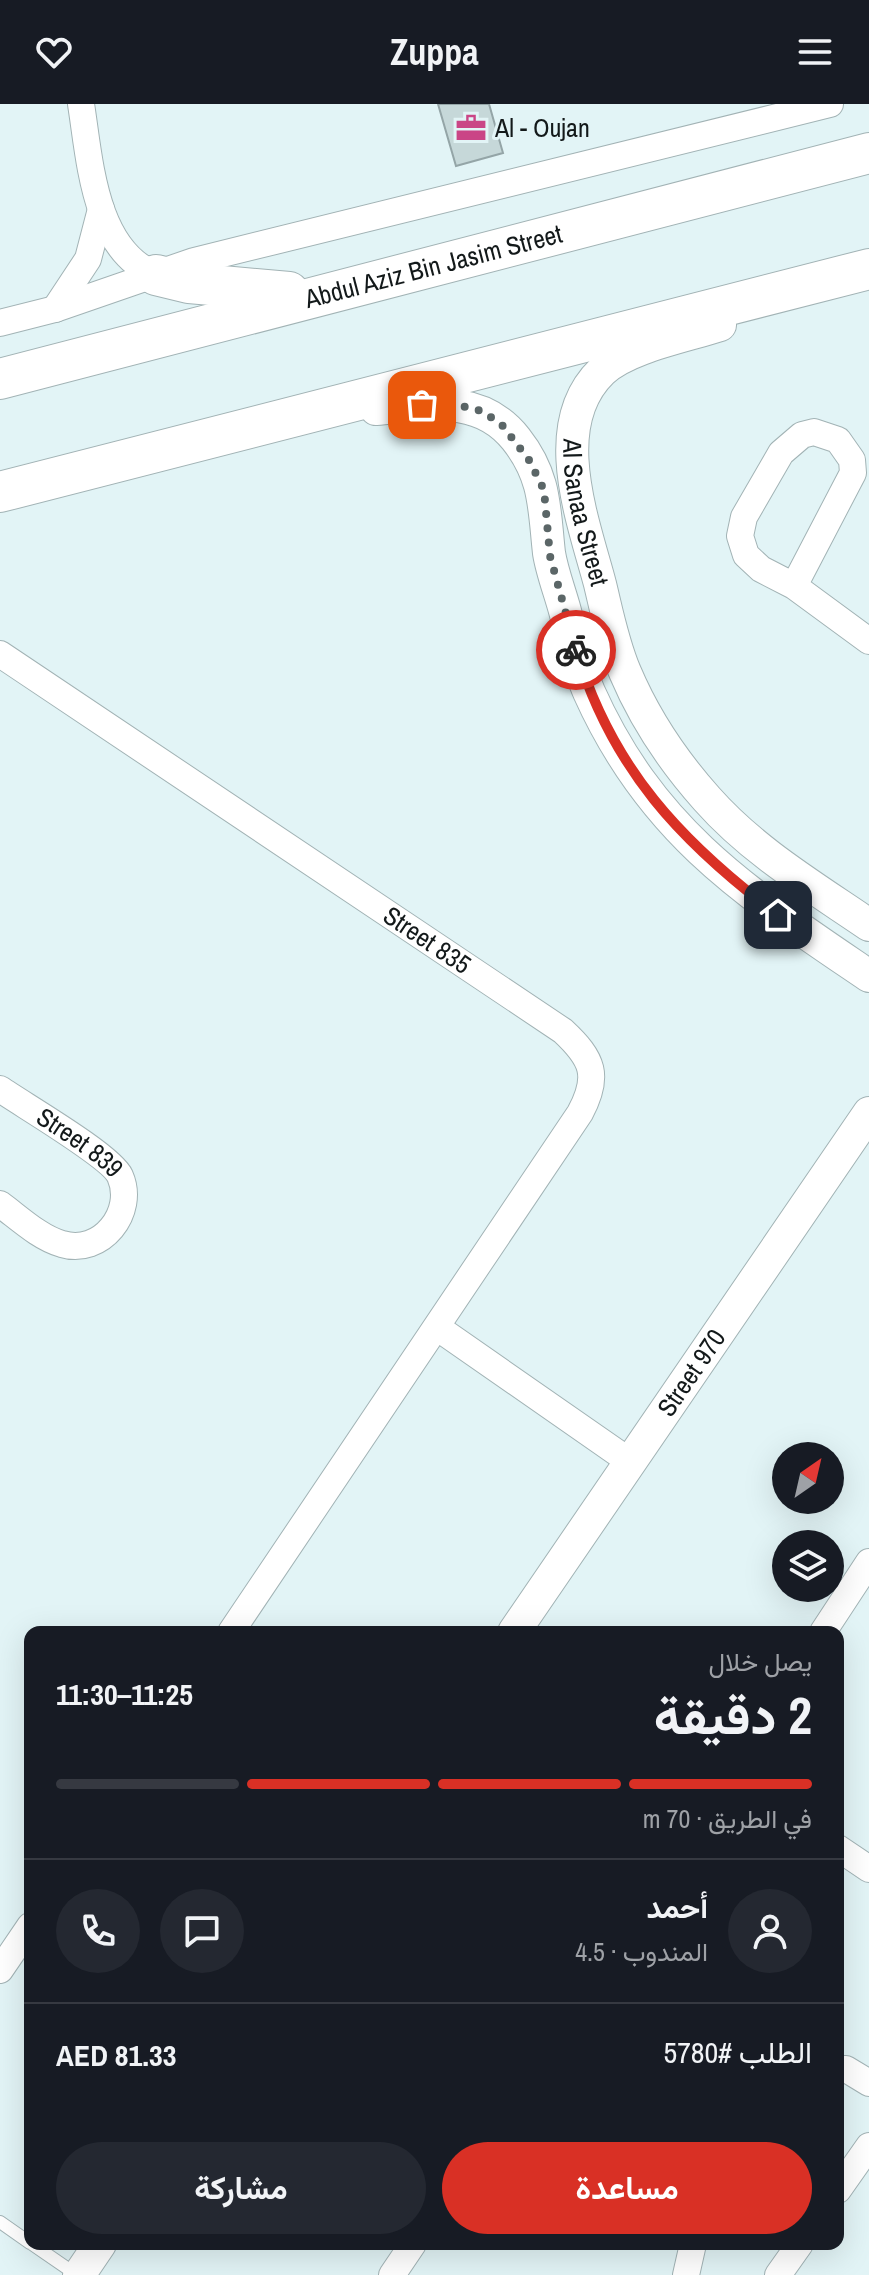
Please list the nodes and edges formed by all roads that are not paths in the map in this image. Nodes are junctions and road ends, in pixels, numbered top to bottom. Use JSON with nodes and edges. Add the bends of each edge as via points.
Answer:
{"nodes":[{"id":1,"x":81,"y":104,"type":"edge"},
{"id":2,"x":830,"y":104,"type":"edge"},
{"id":3,"x":869,"y":153,"type":"edge"},
{"id":4,"x":101,"y":209,"type":"junction"},
{"id":5,"x":869,"y":269,"type":"edge"},
{"id":6,"x":156,"y":275,"type":"junction"},
{"id":7,"x":317,"y":294,"type":"junction"},
{"id":8,"x":762,"y":297,"type":"junction"},
{"id":9,"x":55,"y":309,"type":"junction"},
{"id":10,"x":0,"y":323,"type":"edge"},
{"id":11,"x":0,"y":379,"type":"edge"},
{"id":12,"x":329,"y":406,"type":"junction"},
{"id":13,"x":0,"y":492,"type":"edge"},
{"id":14,"x":589,"y":545,"type":"junction"},
{"id":15,"x":550,"y":556,"type":"junction"},
{"id":16,"x":794,"y":586,"type":"junction"},
{"id":17,"x":869,"y":641,"type":"edge"},
{"id":18,"x":0,"y":654,"type":"edge"},
{"id":19,"x":869,"y":925,"type":"edge"},
{"id":20,"x":869,"y":976,"type":"edge"},
{"id":21,"x":0,"y":1089,"type":"edge"},
{"id":22,"x":869,"y":1113,"type":"edge"},
{"id":23,"x":0,"y":1204,"type":"edge"},
{"id":24,"x":438,"y":1328,"type":"junction"},
{"id":25,"x":629,"y":1461,"type":"junction"},
{"id":26,"x":869,"y":1562,"type":"edge"},
{"id":27,"x":235,"y":1626,"type":"edge"},
{"id":28,"x":518,"y":1626,"type":"edge"},
{"id":29,"x":827,"y":1626,"type":"edge"},
{"id":30,"x":844,"y":1852,"type":"edge"},
{"id":31,"x":869,"y":1869,"type":"edge"},
{"id":32,"x":24,"y":1935,"type":"edge"},
{"id":33,"x":0,"y":1970,"type":"edge"},
{"id":34,"x":844,"y":2072,"type":"edge"},
{"id":35,"x":869,"y":2083,"type":"edge"},
{"id":36,"x":869,"y":2146,"type":"edge"},
{"id":37,"x":844,"y":2181,"type":"edge"},
{"id":38,"x":0,"y":2222,"type":"edge"},
{"id":39,"x":24,"y":2238,"type":"edge"},
{"id":40,"x":41,"y":2250,"type":"edge"},
{"id":41,"x":96,"y":2250,"type":"edge"},
{"id":42,"x":409,"y":2250,"type":"edge"},
{"id":43,"x":692,"y":2250,"type":"edge"},
{"id":44,"x":796,"y":2250,"type":"edge"},
{"id":45,"x":78,"y":2275,"type":"edge"},
{"id":46,"x":392,"y":2275,"type":"edge"},
{"id":47,"x":686,"y":2275,"type":"edge"},
{"id":48,"x":778,"y":2275,"type":"edge"}],
"edges":[{"from":1,"to":4,"type":"street"},
{"from":2,"to":6,"type":"street","via":[[194,261]]},
{"from":3,"to":7,"type":"main road","name":"Abdul Aziz Bin Jasim Street"},
{"from":4,"to":6,"type":"street","via":[[122,251]]},
{"from":4,"to":9,"type":"street","via":[[88,259]]},
{"from":5,"to":8,"type":"main road"},
{"from":6,"to":7,"type":"main road","via":[[189,283]]},
{"from":6,"to":9,"type":"street"},
{"from":7,"to":11,"type":"main road","name":"Abdul Aziz Bin Jasim Street"},
{"from":8,"to":12,"type":"main road"},
{"from":8,"to":14,"type":"street","name":"Al Sanaa Street","via":[[736,319],[622,358],[605,368],[583,395],[573,453]]},
{"from":9,"to":10,"type":"street"},
{"from":12,"to":13,"type":"main road"},
{"from":12,"to":15,"type":"street","name":"Al Sanaa Street","via":[[449,403],[482,411],[516,439],[544,490]]},
{"from":14,"to":15,"type":"street"},
{"from":14,"to":19,"type":"street","name":"Al Sanaa Street","via":[[624,671],[683,769],[733,828]]},
{"from":15,"to":20,"type":"street","name":"Al Sanaa Street","via":[[588,689],[647,792],[701,854],[734,882]]},
{"from":16,"to":16,"type":"street","via":[[761,569],[746,555],[740,536],[744,517],[781,453],[802,435],[826,434],[845,447],[853,473]]},
{"from":16,"to":17,"type":"street"},
{"from":18,"to":24,"type":"street","name":"Street 835","via":[[563,1031],[582,1049],[592,1071],[591,1092]]},
{"from":21,"to":23,"type":"street","name":"Street 839","via":[[102,1158],[119,1173],[125,1195],[111,1231],[81,1246],[51,1240]]},
{"from":22,"to":25,"type":"street","name":"Street 970"},
{"from":24,"to":25,"type":"street"},
{"from":24,"to":27,"type":"street","name":"Street 835"},
{"from":25,"to":28,"type":"street","name":"Street 970"},
{"from":26,"to":29,"type":"street"},
{"from":30,"to":31,"type":"street"},
{"from":32,"to":33,"type":"street"},
{"from":34,"to":35,"type":"street"},
{"from":36,"to":37,"type":"street"},
{"from":38,"to":39,"type":"lane"},
{"from":40,"to":45,"type":"lane"},
{"from":41,"to":45,"type":"street"},
{"from":42,"to":46,"type":"street"},
{"from":43,"to":47,"type":"street"},
{"from":44,"to":48,"type":"street"}]}
